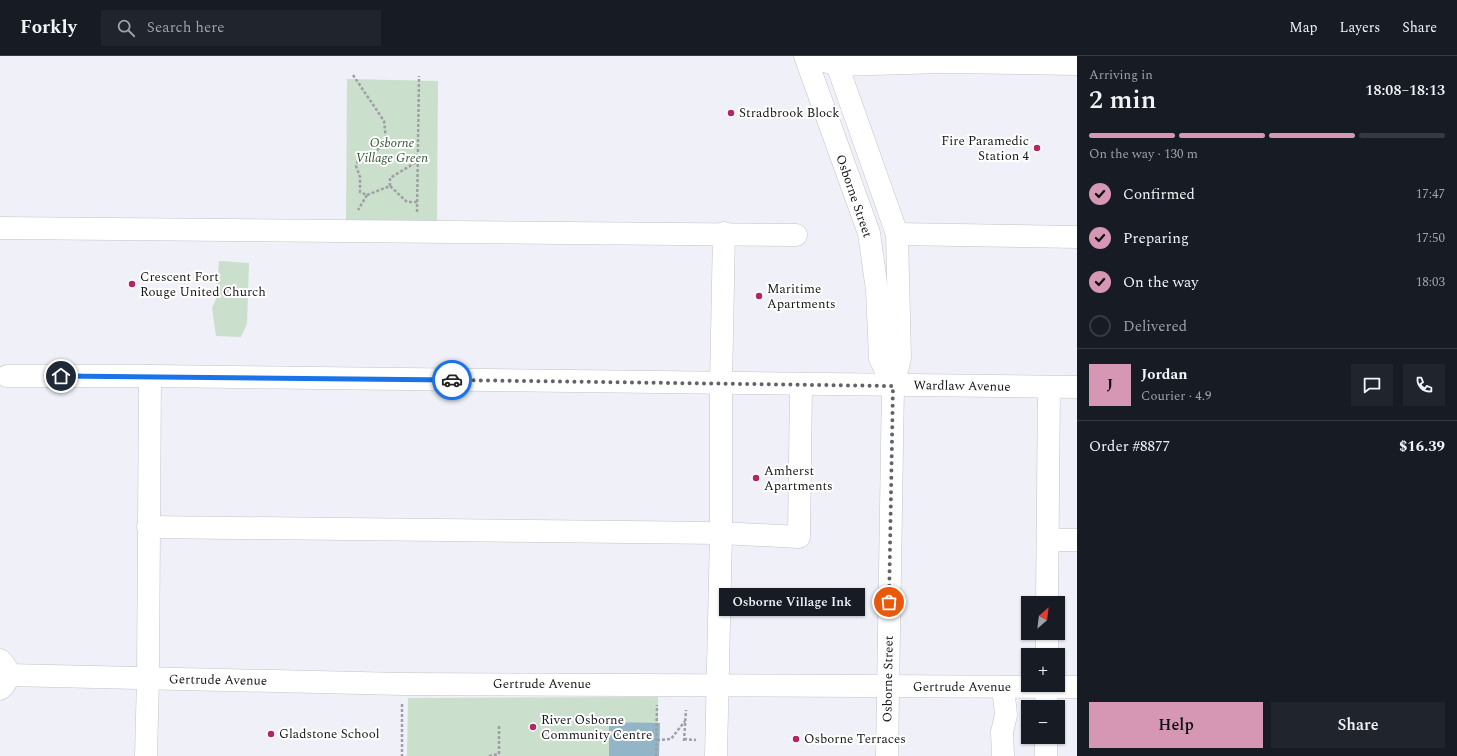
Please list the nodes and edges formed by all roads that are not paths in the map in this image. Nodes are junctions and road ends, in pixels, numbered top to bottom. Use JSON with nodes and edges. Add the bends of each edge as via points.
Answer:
{"nodes":[{"id":1,"x":805,"y":56,"type":"edge"},
{"id":2,"x":810,"y":56,"type":"edge"},
{"id":3,"x":943,"y":59,"type":"edge"},
{"id":4,"x":836,"y":61,"type":"edge"},
{"id":5,"x":1077,"y":64,"type":"edge"},
{"id":6,"x":886,"y":203,"type":"junction"},
{"id":7,"x":860,"y":210,"type":"junction"},
{"id":8,"x":0,"y":228,"type":"edge"},
{"id":9,"x":724,"y":233,"type":"junction"},
{"id":10,"x":796,"y":234,"type":"dead end"},
{"id":11,"x":897,"y":234,"type":"junction"},
{"id":12,"x":1077,"y":237,"type":"edge"},
{"id":13,"x":2,"y":376,"type":"edge"},
{"id":14,"x":150,"y":376,"type":"junction"},
{"id":15,"x":721,"y":384,"type":"junction"},
{"id":16,"x":801,"y":384,"type":"junction"},
{"id":17,"x":893,"y":386,"type":"junction"},
{"id":18,"x":1049,"y":387,"type":"junction"},
{"id":19,"x":1077,"y":387,"type":"edge"},
{"id":20,"x":148,"y":526,"type":"junction"},
{"id":21,"x":721,"y":533,"type":"junction"},
{"id":22,"x":1048,"y":540,"type":"junction"},
{"id":23,"x":1077,"y":540,"type":"edge"},
{"id":24,"x":1047,"y":596,"type":"edge"},
{"id":25,"x":3,"y":675,"type":"edge"},
{"id":26,"x":148,"y":678,"type":"junction"},
{"id":27,"x":717,"y":686,"type":"junction"},
{"id":28,"x":887,"y":686,"type":"junction"},
{"id":29,"x":1003,"y":687,"type":"junction"},
{"id":30,"x":1077,"y":687,"type":"edge"},
{"id":31,"x":1047,"y":693,"type":"edge"},
{"id":32,"x":1046,"y":744,"type":"edge"},
{"id":33,"x":146,"y":756,"type":"edge"},
{"id":34,"x":716,"y":756,"type":"edge"},
{"id":35,"x":887,"y":756,"type":"edge"},
{"id":36,"x":1003,"y":756,"type":"edge"},
{"id":37,"x":1046,"y":756,"type":"edge"}],
"edges":[{"from":1,"to":7,"type":"street","name":"Osborne Street"},
{"from":2,"to":4,"type":"street"},
{"from":3,"to":4,"type":"street"},
{"from":3,"to":5,"type":"street"},
{"from":4,"to":6,"type":"street","name":"Osborne Street"},
{"from":6,"to":7,"type":"street"},
{"from":6,"to":11,"type":"street","name":"Osborne Street"},
{"from":7,"to":17,"type":"street","name":"Osborne Street","via":[[869,233],[877,290],[880,358]]},
{"from":8,"to":9,"type":"street"},
{"from":9,"to":10,"type":"street"},
{"from":9,"to":15,"type":"street"},
{"from":11,"to":12,"type":"street"},
{"from":11,"to":17,"type":"street","name":"Osborne Street","via":[[900,358]]},
{"from":13,"to":14,"type":"street","name":"Wardlaw Avenue"},
{"from":14,"to":15,"type":"street","name":"Wardlaw Avenue"},
{"from":14,"to":20,"type":"street"},
{"from":15,"to":16,"type":"street","name":"Wardlaw Avenue"},
{"from":15,"to":21,"type":"street"},
{"from":16,"to":17,"type":"street","name":"Wardlaw Avenue"},
{"from":16,"to":21,"type":"street","via":[[799,538]]},
{"from":17,"to":18,"type":"street","name":"Wardlaw Avenue"},
{"from":17,"to":28,"type":"street","name":"Osborne Street"},
{"from":18,"to":19,"type":"street","name":"Wardlaw Avenue"},
{"from":18,"to":22,"type":"street"},
{"from":20,"to":21,"type":"street"},
{"from":20,"to":26,"type":"street"},
{"from":21,"to":27,"type":"street"},
{"from":22,"to":23,"type":"street"},
{"from":22,"to":24,"type":"street"},
{"from":25,"to":26,"type":"street","name":"Gertrude Avenue"},
{"from":26,"to":27,"type":"street","name":"Gertrude Avenue","via":[[402,684]]},
{"from":26,"to":33,"type":"street"},
{"from":27,"to":28,"type":"street","name":"Gertrude Avenue"},
{"from":27,"to":34,"type":"street"},
{"from":28,"to":29,"type":"street","name":"Gertrude Avenue"},
{"from":28,"to":35,"type":"street","name":"Osborne Street"},
{"from":29,"to":31,"type":"street","name":"Gertrude Avenue"},
{"from":29,"to":36,"type":"street","via":[[1006,715],[1002,732]]},
{"from":30,"to":31,"type":"street","name":"Gertrude Avenue"},
{"from":32,"to":37,"type":"street"}]}
